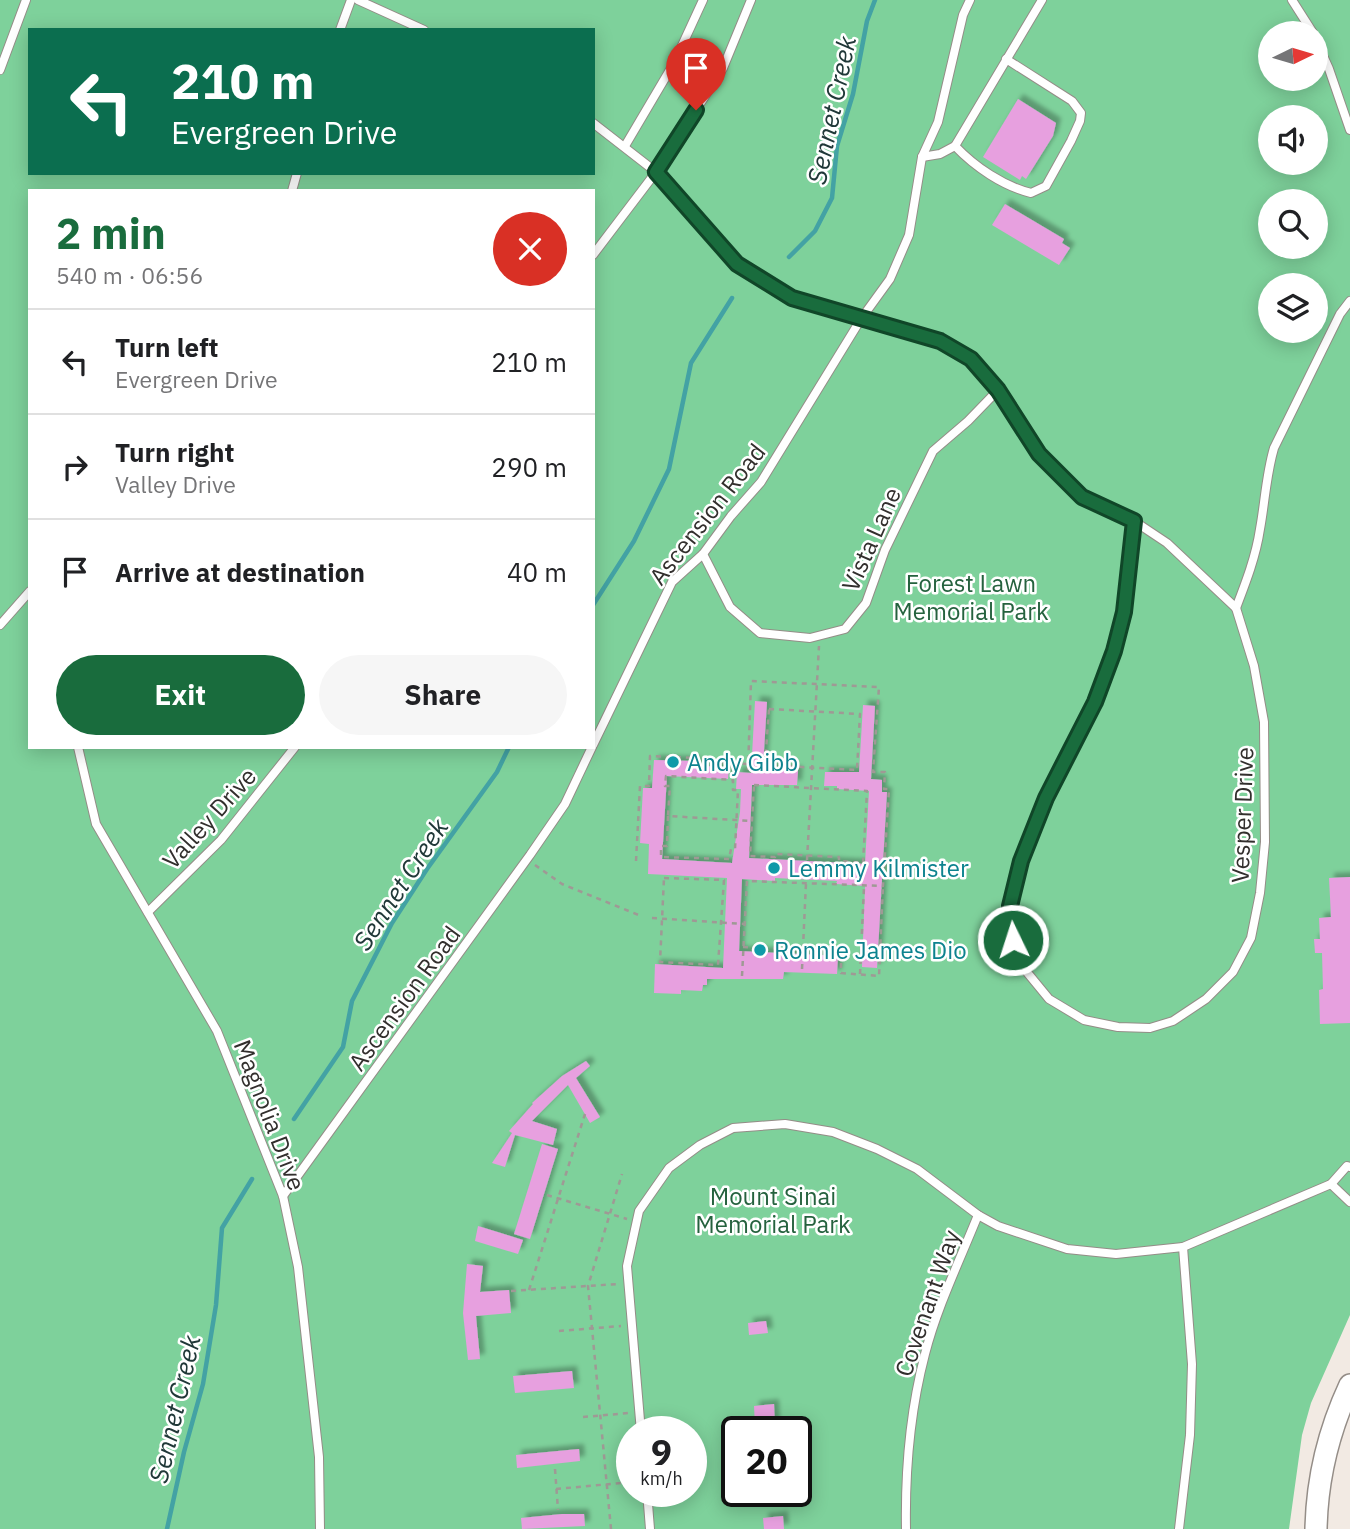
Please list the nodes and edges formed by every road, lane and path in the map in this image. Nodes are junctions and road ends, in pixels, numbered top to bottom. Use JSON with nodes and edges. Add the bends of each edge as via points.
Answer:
{"nodes":[{"id":1,"x":26,"y":0,"type":"edge"},
{"id":2,"x":351,"y":0,"type":"edge"},
{"id":3,"x":358,"y":0,"type":"edge"},
{"id":4,"x":703,"y":0,"type":"edge"},
{"id":5,"x":751,"y":0,"type":"edge"},
{"id":6,"x":970,"y":0,"type":"edge"},
{"id":7,"x":1042,"y":0,"type":"edge"},
{"id":8,"x":1292,"y":0,"type":"edge"},
{"id":9,"x":1305,"y":21,"type":"edge"},
{"id":10,"x":341,"y":28,"type":"edge"},
{"id":11,"x":420,"y":28,"type":"edge"},
{"id":12,"x":1006,"y":59,"type":"junction"},
{"id":13,"x":1328,"y":67,"type":"edge"},
{"id":14,"x":0,"y":70,"type":"edge"},
{"id":15,"x":595,"y":124,"type":"edge"},
{"id":16,"x":1350,"y":130,"type":"edge"},
{"id":17,"x":625,"y":146,"type":"junction"},
{"id":18,"x":955,"y":146,"type":"junction"},
{"id":19,"x":922,"y":157,"type":"junction"},
{"id":20,"x":656,"y":172,"type":"junction"},
{"id":21,"x":595,"y":251,"type":"edge"},
{"id":22,"x":1350,"y":301,"type":"edge"},
{"id":23,"x":861,"y":319,"type":"junction"},
{"id":24,"x":998,"y":390,"type":"junction"},
{"id":25,"x":1134,"y":521,"type":"junction"},
{"id":26,"x":703,"y":554,"type":"junction"},
{"id":27,"x":28,"y":593,"type":"edge"},
{"id":28,"x":1236,"y":608,"type":"junction"},
{"id":29,"x":0,"y":625,"type":"edge"},
{"id":30,"x":820,"y":636,"type":"junction"},
{"id":31,"x":817,"y":684,"type":"junction"},
{"id":32,"x":815,"y":712,"type":"junction"},
{"id":33,"x":595,"y":742,"type":"edge"},
{"id":34,"x":78,"y":749,"type":"edge"},
{"id":35,"x":293,"y":749,"type":"edge"},
{"id":36,"x":592,"y":749,"type":"edge"},
{"id":37,"x":748,"y":764,"type":"junction"},
{"id":38,"x":812,"y":768,"type":"junction"},
{"id":39,"x":748,"y":770,"type":"dead end"},
{"id":40,"x":811,"y":789,"type":"junction"},
{"id":41,"x":668,"y":816,"type":"junction"},
{"id":42,"x":737,"y":820,"type":"junction"},
{"id":43,"x":752,"y":821,"type":"junction"},
{"id":44,"x":807,"y":858,"type":"junction"},
{"id":45,"x":526,"y":860,"type":"junction"},
{"id":46,"x":636,"y":861,"type":"dead end"},
{"id":47,"x":806,"y":883,"type":"junction"},
{"id":48,"x":883,"y":886,"type":"junction"},
{"id":49,"x":864,"y":887,"type":"junction"},
{"id":50,"x":148,"y":912,"type":"junction"},
{"id":51,"x":641,"y":916,"type":"dead end"},
{"id":52,"x":652,"y":918,"type":"dead end"},
{"id":53,"x":663,"y":919,"type":"junction"},
{"id":54,"x":721,"y":923,"type":"junction"},
{"id":55,"x":744,"y":924,"type":"junction"},
{"id":56,"x":743,"y":947,"type":"junction"},
{"id":57,"x":803,"y":949,"type":"junction"},
{"id":58,"x":802,"y":969,"type":"dead end"},
{"id":59,"x":860,"y":974,"type":"junction"},
{"id":60,"x":742,"y":976,"type":"dead end"},
{"id":61,"x":585,"y":1114,"type":"dead end"},
{"id":62,"x":1350,"y":1167,"type":"edge"},
{"id":63,"x":622,"y":1174,"type":"dead end"},
{"id":64,"x":1331,"y":1184,"type":"junction"},
{"id":65,"x":547,"y":1195,"type":"dead end"},
{"id":66,"x":283,"y":1196,"type":"junction"},
{"id":67,"x":558,"y":1198,"type":"junction"},
{"id":68,"x":1350,"y":1202,"type":"edge"},
{"id":69,"x":611,"y":1214,"type":"junction"},
{"id":70,"x":978,"y":1215,"type":"junction"},
{"id":71,"x":637,"y":1222,"type":"junction"},
{"id":72,"x":1183,"y":1247,"type":"junction"},
{"id":73,"x":628,"y":1283,"type":"junction"},
{"id":74,"x":589,"y":1286,"type":"junction"},
{"id":75,"x":530,"y":1290,"type":"junction"},
{"id":76,"x":511,"y":1291,"type":"dead end"},
{"id":77,"x":632,"y":1325,"type":"junction"},
{"id":78,"x":593,"y":1328,"type":"junction"},
{"id":79,"x":559,"y":1331,"type":"dead end"},
{"id":80,"x":1350,"y":1385,"type":"edge"},
{"id":81,"x":640,"y":1412,"type":"junction"},
{"id":82,"x":600,"y":1416,"type":"junction"},
{"id":83,"x":640,"y":1416,"type":"edge"},
{"id":84,"x":583,"y":1417,"type":"dead end"},
{"id":85,"x":555,"y":1469,"type":"dead end"},
{"id":86,"x":616,"y":1484,"type":"edge"},
{"id":87,"x":607,"y":1485,"type":"junction"},
{"id":88,"x":556,"y":1489,"type":"junction"},
{"id":89,"x":648,"y":1507,"type":"edge"},
{"id":90,"x":558,"y":1510,"type":"dead end"},
{"id":91,"x":320,"y":1529,"type":"edge"},
{"id":92,"x":611,"y":1529,"type":"edge"},
{"id":93,"x":650,"y":1529,"type":"edge"},
{"id":94,"x":906,"y":1529,"type":"edge"},
{"id":95,"x":1179,"y":1529,"type":"edge"},
{"id":96,"x":1316,"y":1529,"type":"edge"}],
"edges":[{"from":1,"to":14,"type":"lane"},
{"from":2,"to":10,"type":"lane"},
{"from":3,"to":11,"type":"lane"},
{"from":4,"to":17,"type":"lane","via":[[674,62]]},
{"from":5,"to":20,"type":"lane","via":[[723,68]]},
{"from":6,"to":19,"type":"lane","name":"Ascension Road","via":[[938,122]]},
{"from":7,"to":12,"type":"lane"},
{"from":8,"to":9,"type":"lane"},
{"from":12,"to":18,"type":"lane"},
{"from":12,"to":18,"type":"lane","via":[[1072,101],[1081,113],[1046,186],[1031,193],[1020,190],[970,162]]},
{"from":13,"to":16,"type":"lane"},
{"from":15,"to":17,"type":"lane"},
{"from":17,"to":20,"type":"lane"},
{"from":18,"to":19,"type":"lane"},
{"from":19,"to":23,"type":"lane","name":"Ascension Road","via":[[909,235],[890,279]]},
{"from":20,"to":21,"type":"lane"},
{"from":20,"to":23,"type":"lane","via":[[737,264],[792,298]]},
{"from":22,"to":28,"type":"lane","via":[[1274,448],[1260,531]]},
{"from":23,"to":24,"type":"lane","via":[[940,341],[971,359]]},
{"from":23,"to":26,"type":"lane","name":"Ascension Road","via":[[761,482]]},
{"from":24,"to":25,"type":"lane","via":[[1039,454],[1082,497]]},
{"from":24,"to":30,"type":"lane","name":"Vista Lane","via":[[933,451],[885,550],[866,603],[845,629]]},
{"from":25,"to":28,"type":"lane","via":[[1167,543]]},
{"from":25,"to":28,"type":"lane","name":"Vesper Drive","via":[[1124,612],[1114,651],[1095,702],[1046,798],[1021,861],[1010,906],[1013,940],[1026,971],[1049,999],[1084,1020],[1150,1028],[1173,1021],[1206,999],[1233,972],[1251,938],[1265,842],[1264,722],[1254,666]]},
{"from":26,"to":30,"type":"lane","name":"Vista Lane","via":[[730,607],[760,633]]},
{"from":26,"to":33,"type":"lane","name":"Ascension Road","via":[[672,582]]},
{"from":27,"to":29,"type":"lane"},
{"from":30,"to":31,"type":"path"},
{"from":31,"to":32,"type":"path"},
{"from":31,"to":37,"type":"path","via":[[751,681]]},
{"from":31,"to":48,"type":"path","via":[[879,687],[873,772],[885,772],[884,789],[889,789]]},
{"from":32,"to":38,"type":"path"},
{"from":32,"to":38,"type":"path","via":[[860,715],[860,728],[857,770]]},
{"from":32,"to":38,"type":"path","via":[[769,709],[765,765]]},
{"from":34,"to":50,"type":"lane","name":"Magnolia Drive","via":[[96,824]]},
{"from":35,"to":50,"type":"lane","name":"Valley Drive","via":[[221,840]]},
{"from":36,"to":45,"type":"lane","name":"Ascension Road","via":[[565,804]]},
{"from":37,"to":39,"type":"path"},
{"from":37,"to":46,"type":"path","via":[[650,756],[649,786],[640,786]]},
{"from":38,"to":40,"type":"path"},
{"from":40,"to":43,"type":"path","via":[[754,785]]},
{"from":40,"to":44,"type":"path"},
{"from":40,"to":44,"type":"path","via":[[867,791],[863,863],[839,861],[839,857]]},
{"from":41,"to":42,"type":"path"},
{"from":41,"to":42,"type":"path","via":[[666,776],[733,780],[733,790],[738,790]]},
{"from":41,"to":42,"type":"path","via":[[667,846],[662,846],[661,857],[729,859],[730,849],[735,849]]},
{"from":42,"to":43,"type":"path"},
{"from":43,"to":44,"type":"path","via":[[750,856]]},
{"from":45,"to":51,"type":"path","via":[[562,884]]},
{"from":45,"to":66,"type":"lane","name":"Ascension Road"},
{"from":47,"to":49,"type":"path"},
{"from":47,"to":55,"type":"path","via":[[747,881]]},
{"from":47,"to":57,"type":"path"},
{"from":48,"to":49,"type":"path"},
{"from":48,"to":59,"type":"path","via":[[879,976]]},
{"from":49,"to":59,"type":"path"},
{"from":50,"to":66,"type":"lane","name":"Magnolia Drive","via":[[217,1031]]},
{"from":52,"to":53,"type":"path"},
{"from":53,"to":54,"type":"path"},
{"from":53,"to":54,"type":"path","via":[[660,962],[718,965]]},
{"from":53,"to":54,"type":"path","via":[[664,878],[724,880]]},
{"from":54,"to":55,"type":"path"},
{"from":55,"to":56,"type":"path"},
{"from":56,"to":57,"type":"path"},
{"from":56,"to":60,"type":"path"},
{"from":57,"to":58,"type":"path"},
{"from":57,"to":59,"type":"path","via":[[841,951],[841,973]]},
{"from":61,"to":67,"type":"path"},
{"from":62,"to":64,"type":"lane"},
{"from":63,"to":69,"type":"path"},
{"from":64,"to":68,"type":"lane"},
{"from":64,"to":72,"type":"lane"},
{"from":65,"to":67,"type":"path"},
{"from":66,"to":91,"type":"lane","name":"Magnolia Drive","via":[[298,1267],[319,1457]]},
{"from":67,"to":69,"type":"path"},
{"from":67,"to":75,"type":"path"},
{"from":69,"to":71,"type":"path"},
{"from":69,"to":74,"type":"path"},
{"from":70,"to":71,"type":"lane","via":[[917,1170],[877,1149],[833,1132],[785,1124],[733,1128],[700,1146],[670,1168],[639,1211]]},
{"from":70,"to":72,"type":"lane","via":[[1067,1249],[1116,1254]]},
{"from":70,"to":94,"type":"lane","name":"Covenant Way","via":[[925,1353],[912,1419]]},
{"from":71,"to":73,"type":"lane"},
{"from":72,"to":95,"type":"lane","via":[[1192,1364],[1190,1435]]},
{"from":73,"to":74,"type":"path"},
{"from":73,"to":77,"type":"lane"},
{"from":74,"to":75,"type":"path"},
{"from":74,"to":78,"type":"path"},
{"from":75,"to":76,"type":"path"},
{"from":77,"to":78,"type":"path"},
{"from":77,"to":81,"type":"lane"},
{"from":78,"to":79,"type":"path"},
{"from":78,"to":82,"type":"path"},
{"from":80,"to":96,"type":"street","via":[[1334,1419],[1317,1499]]},
{"from":81,"to":82,"type":"path"},
{"from":81,"to":83,"type":"lane"},
{"from":82,"to":84,"type":"path"},
{"from":82,"to":87,"type":"path"},
{"from":85,"to":88,"type":"path"},
{"from":86,"to":87,"type":"path"},
{"from":87,"to":88,"type":"path"},
{"from":87,"to":92,"type":"path"},
{"from":88,"to":90,"type":"path"},
{"from":89,"to":93,"type":"lane"}]}
